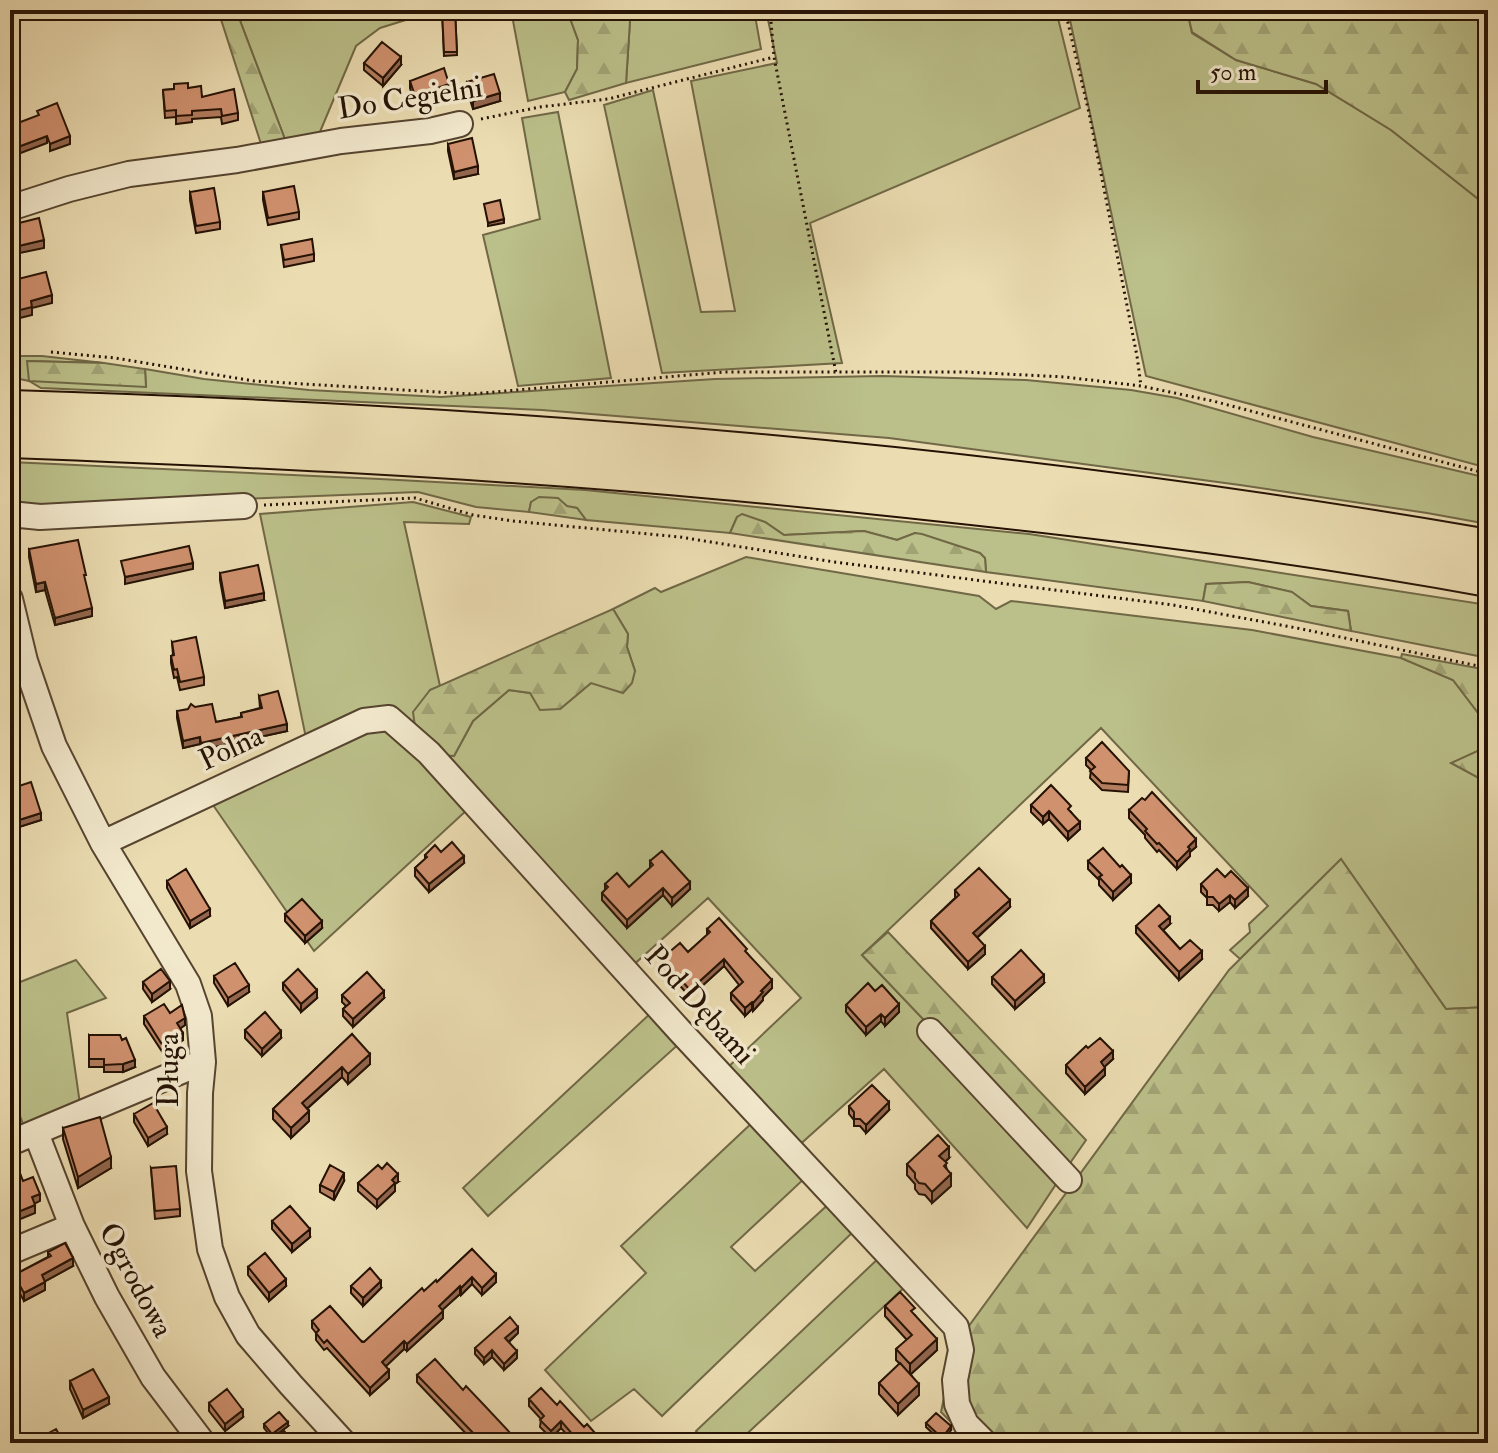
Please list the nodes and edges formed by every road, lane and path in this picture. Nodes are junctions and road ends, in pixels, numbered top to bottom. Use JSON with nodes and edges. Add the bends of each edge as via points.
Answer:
{"nodes":[{"id":1,"x":770,"y":10,"type":"edge"},
{"id":2,"x":1065,"y":10,"type":"edge"},
{"id":3,"x":774,"y":57,"type":"junction"},
{"id":4,"x":460,"y":124,"type":"joint"},
{"id":5,"x":10,"y":208,"type":"edge"},
{"id":6,"x":51,"y":352,"type":"dead end"},
{"id":7,"x":836,"y":373,"type":"junction"},
{"id":8,"x":1141,"y":386,"type":"junction"},
{"id":9,"x":10,"y":408,"type":"edge"},
{"id":10,"x":60,"y":425,"type":"junction"},
{"id":11,"x":10,"y":440,"type":"edge"},
{"id":12,"x":1488,"y":474,"type":"edge"},
{"id":13,"x":244,"y":506,"type":"joint"},
{"id":14,"x":10,"y":514,"type":"edge"},
{"id":15,"x":1488,"y":547,"type":"edge"},
{"id":16,"x":1488,"y":579,"type":"edge"},
{"id":17,"x":10,"y":599,"type":"edge"},
{"id":18,"x":1488,"y":668,"type":"edge"},
{"id":19,"x":389,"y":718,"type":"joint"},
{"id":20,"x":103,"y":843,"type":"junction"},
{"id":21,"x":930,"y":1031,"type":"dead end"},
{"id":22,"x":203,"y":1062,"type":"junction"},
{"id":23,"x":36,"y":1133,"type":"junction"},
{"id":24,"x":10,"y":1143,"type":"edge"},
{"id":25,"x":1069,"y":1180,"type":"dead end"},
{"id":26,"x":72,"y":1226,"type":"junction"},
{"id":27,"x":10,"y":1252,"type":"edge"},
{"id":28,"x":203,"y":1443,"type":"edge"},
{"id":29,"x":344,"y":1443,"type":"edge"},
{"id":30,"x":985,"y":1443,"type":"edge"}],
"edges":[{"from":1,"to":3,"type":"path"},
{"from":2,"to":8,"type":"path"},
{"from":3,"to":4,"type":"path","name":"Do Cegielni","via":[[608,99]]},
{"from":3,"to":7,"type":"path"},
{"from":4,"to":5,"type":"street","name":"Do Cegielni","via":[[129,174]]},
{"from":6,"to":7,"type":"path","via":[[254,381],[471,394],[724,372]]},
{"from":7,"to":8,"type":"path","via":[[966,372]]},
{"from":8,"to":12,"type":"path"},
{"from":9,"to":10,"type":"highway"},
{"from":10,"to":11,"type":"highway"},
{"from":10,"to":15,"type":"highway","via":[[409,426],[735,449],[1198,501]]},
{"from":10,"to":16,"type":"highway","via":[[1077,518]]},
{"from":13,"to":14,"type":"street","via":[[40,517]]},
{"from":13,"to":18,"type":"path","via":[[415,498],[513,521],[680,537],[1173,605]]},
{"from":17,"to":20,"type":"street","name":"Długa","via":[[54,746]]},
{"from":19,"to":20,"type":"street","name":"Polna","via":[[364,721]]},
{"from":19,"to":30,"type":"street","name":"Pod Dębami","via":[[429,753],[956,1327],[961,1350],[957,1404],[966,1424]]},
{"from":20,"to":22,"type":"street","name":"Długa","via":[[188,984],[199,1016]]},
{"from":21,"to":25,"type":"street"},
{"from":22,"to":23,"type":"street"},
{"from":22,"to":29,"type":"street","name":"Długa","via":[[199,1171],[210,1249],[227,1297],[248,1335]]},
{"from":23,"to":24,"type":"street"},
{"from":23,"to":26,"type":"street","name":"Ogrodowa"},
{"from":26,"to":27,"type":"street"},
{"from":26,"to":28,"type":"street","name":"Ogrodowa","via":[[140,1356]]}]}
